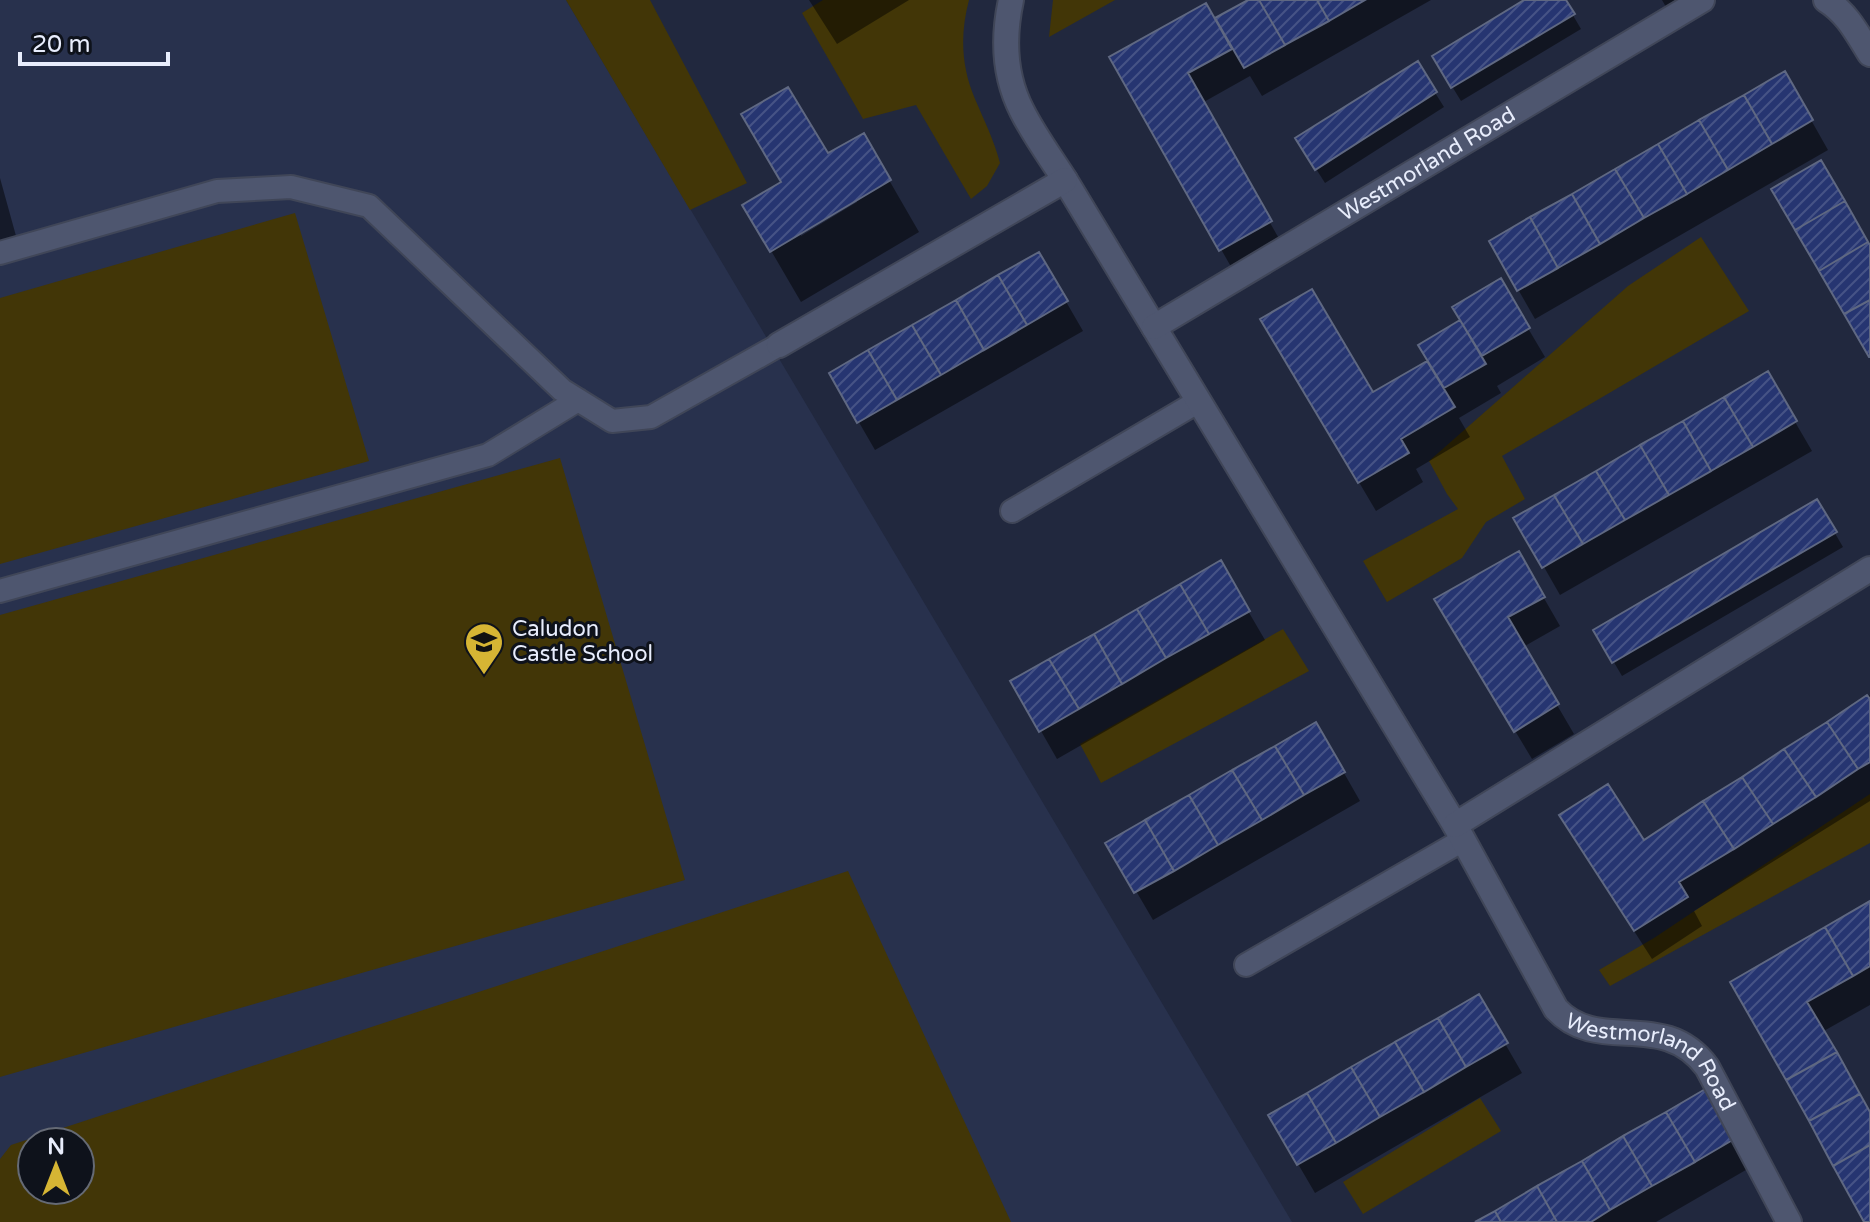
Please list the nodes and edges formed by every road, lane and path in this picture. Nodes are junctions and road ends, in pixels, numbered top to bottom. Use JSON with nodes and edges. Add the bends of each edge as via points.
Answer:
{"nodes":[{"id":1,"x":1011,"y":0,"type":"edge"},
{"id":2,"x":1702,"y":0,"type":"edge"},
{"id":3,"x":1826,"y":0,"type":"edge"},
{"id":4,"x":1870,"y":54,"type":"edge"},
{"id":5,"x":1065,"y":180,"type":"junction"},
{"id":6,"x":0,"y":253,"type":"edge"},
{"id":7,"x":1154,"y":327,"type":"junction"},
{"id":8,"x":779,"y":345,"type":"joint"},
{"id":9,"x":578,"y":400,"type":"junction"},
{"id":10,"x":1199,"y":401,"type":"junction"},
{"id":11,"x":1012,"y":511,"type":"dead end"},
{"id":12,"x":1870,"y":569,"type":"edge"},
{"id":13,"x":0,"y":591,"type":"edge"},
{"id":14,"x":1459,"y":833,"type":"junction"},
{"id":15,"x":1246,"y":965,"type":"dead end"},
{"id":16,"x":1789,"y":1222,"type":"edge"}],
"edges":[{"from":1,"to":5,"type":"street","name":"Westmorland Road","via":[[1006,29],[1011,81],[1021,110]]},
{"from":2,"to":7,"type":"street","name":"Westmorland Road"},
{"from":3,"to":4,"type":"street","via":[[1851,23]]},
{"from":5,"to":7,"type":"street","name":"Westmorland Road"},
{"from":5,"to":8,"type":"street"},
{"from":6,"to":9,"type":"lane","via":[[217,191],[291,187],[369,206]]},
{"from":7,"to":10,"type":"street","name":"Westmorland Road"},
{"from":8,"to":9,"type":"lane","via":[[651,417],[612,421]]},
{"from":9,"to":13,"type":"lane","via":[[488,455]]},
{"from":10,"to":11,"type":"lane"},
{"from":10,"to":14,"type":"street","name":"Westmorland Road"},
{"from":12,"to":14,"type":"street"},
{"from":14,"to":15,"type":"lane"},
{"from":14,"to":16,"type":"street","name":"Westmorland Road","via":[[1556,1009],[1578,1026],[1659,1036],[1699,1056]]}]}
